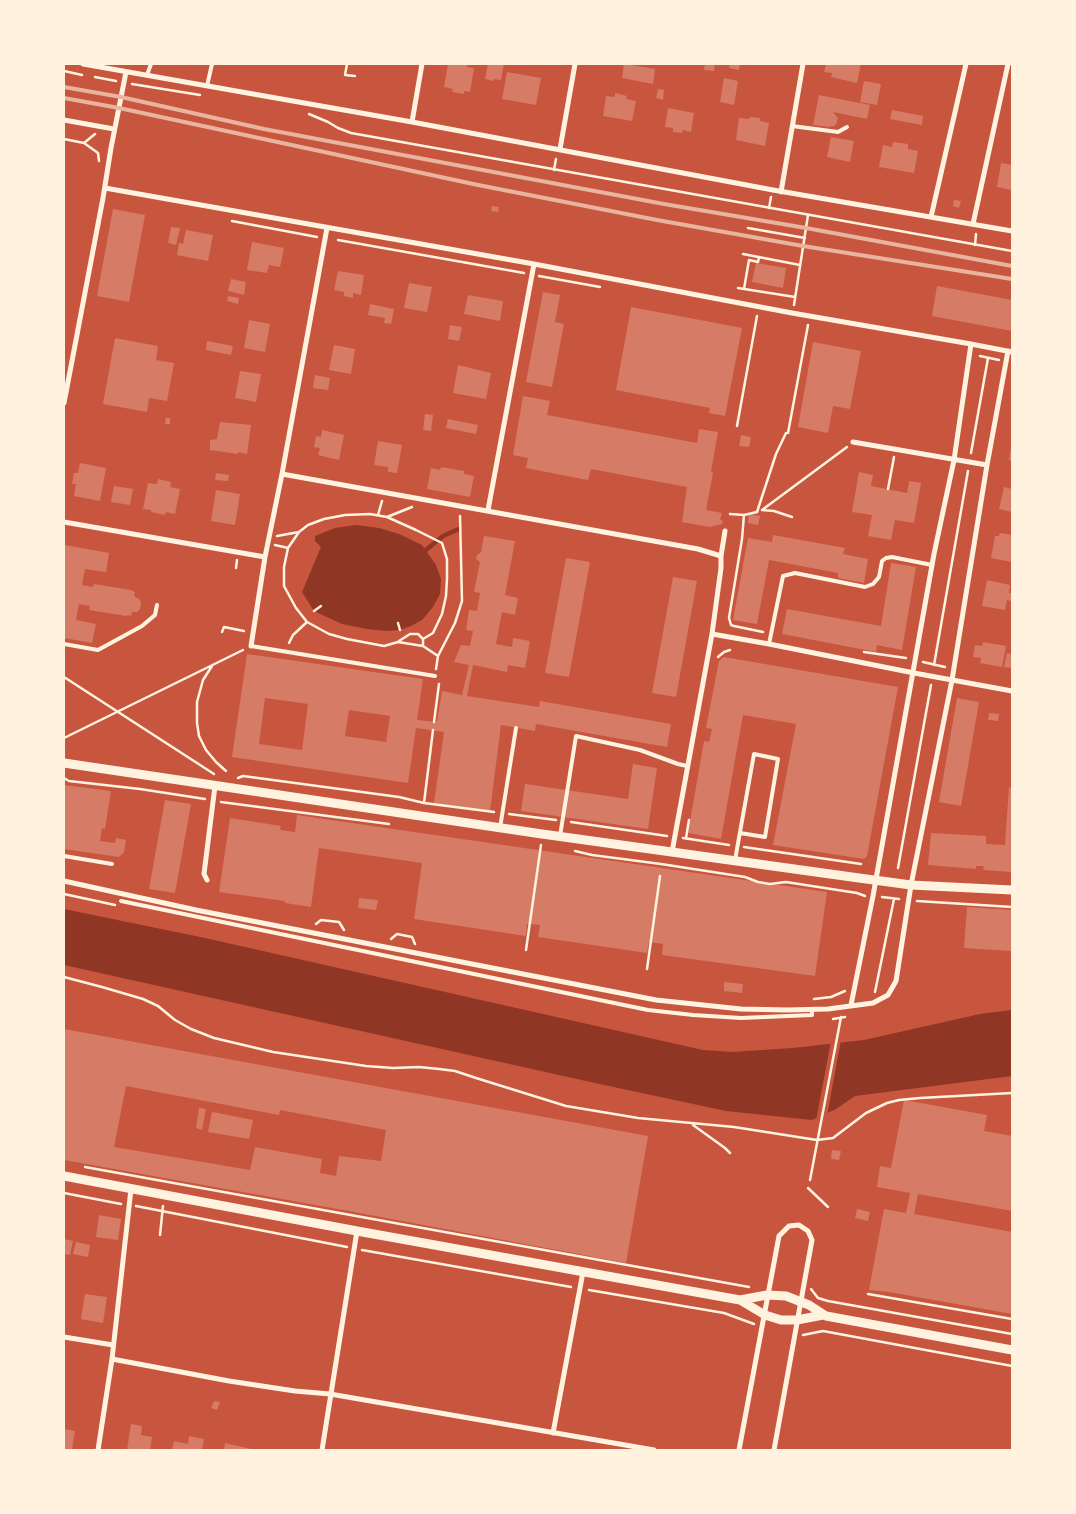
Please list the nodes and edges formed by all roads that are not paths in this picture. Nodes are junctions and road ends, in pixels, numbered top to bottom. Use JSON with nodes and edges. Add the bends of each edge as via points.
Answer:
{"nodes":[{"id":1,"x":83,"y":64,"type":"edge"},
{"id":2,"x":151,"y":64,"type":"edge"},
{"id":3,"x":212,"y":64,"type":"edge"},
{"id":4,"x":422,"y":64,"type":"edge"},
{"id":5,"x":575,"y":64,"type":"edge"},
{"id":6,"x":803,"y":64,"type":"edge"},
{"id":7,"x":966,"y":64,"type":"edge"},
{"id":8,"x":1008,"y":64,"type":"edge"},
{"id":9,"x":126,"y":72,"type":"junction"},
{"id":10,"x":147,"y":76,"type":"junction"},
{"id":11,"x":207,"y":86,"type":"junction"},
{"id":12,"x":64,"y":120,"type":"edge"},
{"id":13,"x":412,"y":122,"type":"junction"},
{"id":14,"x":792,"y":126,"type":"junction"},
{"id":15,"x":847,"y":127,"type":"dead end"},
{"id":16,"x":114,"y":129,"type":"junction"},
{"id":17,"x":560,"y":150,"type":"junction"},
{"id":18,"x":105,"y":188,"type":"junction"},
{"id":19,"x":781,"y":192,"type":"junction"},
{"id":20,"x":931,"y":217,"type":"junction"},
{"id":21,"x":973,"y":224,"type":"junction"},
{"id":22,"x":326,"y":228,"type":"junction"},
{"id":23,"x":1012,"y":231,"type":"edge"},
{"id":24,"x":534,"y":264,"type":"junction"},
{"id":25,"x":971,"y":344,"type":"junction"},
{"id":26,"x":1010,"y":352,"type":"edge"},
{"id":27,"x":64,"y":403,"type":"edge"},
{"id":28,"x":853,"y":442,"type":"road end"},
{"id":29,"x":954,"y":460,"type":"junction"},
{"id":30,"x":987,"y":465,"type":"junction"},
{"id":31,"x":282,"y":474,"type":"junction"},
{"id":32,"x":488,"y":510,"type":"junction"},
{"id":33,"x":64,"y":522,"type":"edge"},
{"id":34,"x":725,"y":531,"type":"dead end"},
{"id":35,"x":721,"y":556,"type":"junction"},
{"id":36,"x":265,"y":557,"type":"junction"},
{"id":37,"x":932,"y":565,"type":"junction"},
{"id":38,"x":157,"y":605,"type":"dead end"},
{"id":39,"x":712,"y":634,"type":"junction"},
{"id":40,"x":64,"y":644,"type":"edge"},
{"id":41,"x":769,"y":644,"type":"junction"},
{"id":42,"x":251,"y":646,"type":"joint"},
{"id":43,"x":914,"y":673,"type":"junction"},
{"id":44,"x":435,"y":676,"type":"road end"},
{"id":45,"x":952,"y":680,"type":"junction"},
{"id":46,"x":1012,"y":691,"type":"edge"},
{"id":47,"x":516,"y":728,"type":"dead end"},
{"id":48,"x":64,"y":763,"type":"edge"},
{"id":49,"x":687,"y":766,"type":"junction"},
{"id":50,"x":216,"y":786,"type":"junction"},
{"id":51,"x":500,"y":828,"type":"junction"},
{"id":52,"x":740,"y":833,"type":"junction"},
{"id":53,"x":560,"y":836,"type":"junction"},
{"id":54,"x":672,"y":852,"type":"junction"},
{"id":55,"x":64,"y":856,"type":"edge"},
{"id":56,"x":735,"y":860,"type":"junction"},
{"id":57,"x":112,"y":864,"type":"dead end"},
{"id":58,"x":207,"y":880,"type":"dead end"},
{"id":59,"x":875,"y":880,"type":"junction"},
{"id":60,"x":64,"y":881,"type":"edge"},
{"id":61,"x":911,"y":885,"type":"junction"},
{"id":62,"x":1012,"y":890,"type":"edge"},
{"id":63,"x":121,"y":901,"type":"dead end"},
{"id":64,"x":851,"y":1005,"type":"junction"},
{"id":65,"x":740,"y":1008,"type":"junction"},
{"id":66,"x":812,"y":1009,"type":"junction"},
{"id":67,"x":741,"y":1018,"type":"junction"},
{"id":68,"x":64,"y":1176,"type":"edge"},
{"id":69,"x":132,"y":1189,"type":"junction"},
{"id":70,"x":358,"y":1231,"type":"junction"},
{"id":71,"x":583,"y":1272,"type":"junction"},
{"id":72,"x":768,"y":1295,"type":"junction"},
{"id":73,"x":740,"y":1300,"type":"junction"},
{"id":74,"x":801,"y":1302,"type":"junction"},
{"id":75,"x":765,"y":1315,"type":"junction"},
{"id":76,"x":823,"y":1315,"type":"junction"},
{"id":77,"x":797,"y":1320,"type":"junction"},
{"id":78,"x":64,"y":1337,"type":"edge"},
{"id":79,"x":113,"y":1346,"type":"junction"},
{"id":80,"x":1012,"y":1350,"type":"edge"},
{"id":81,"x":112,"y":1359,"type":"junction"},
{"id":82,"x":330,"y":1394,"type":"junction"},
{"id":83,"x":554,"y":1433,"type":"junction"},
{"id":84,"x":98,"y":1450,"type":"edge"},
{"id":85,"x":322,"y":1450,"type":"edge"},
{"id":86,"x":654,"y":1450,"type":"edge"},
{"id":87,"x":739,"y":1450,"type":"edge"},
{"id":88,"x":774,"y":1450,"type":"edge"}],
"edges":[{"from":1,"to":9,"type":"street"},
{"from":2,"to":10,"type":"lane"},
{"from":3,"to":11,"type":"lane"},
{"from":4,"to":13,"type":"street"},
{"from":5,"to":17,"type":"street"},
{"from":6,"to":14,"type":"street"},
{"from":7,"to":20,"type":"street"},
{"from":8,"to":21,"type":"street"},
{"from":9,"to":10,"type":"street"},
{"from":9,"to":16,"type":"street"},
{"from":10,"to":11,"type":"street"},
{"from":11,"to":13,"type":"street"},
{"from":12,"to":16,"type":"street"},
{"from":13,"to":17,"type":"street"},
{"from":14,"to":15,"type":"lane","via":[[838,132]]},
{"from":14,"to":19,"type":"street"},
{"from":16,"to":18,"type":"street"},
{"from":17,"to":19,"type":"street"},
{"from":18,"to":22,"type":"street"},
{"from":18,"to":27,"type":"street"},
{"from":19,"to":20,"type":"street"},
{"from":20,"to":21,"type":"street"},
{"from":21,"to":23,"type":"street"},
{"from":22,"to":24,"type":"street"},
{"from":22,"to":31,"type":"street"},
{"from":24,"to":25,"type":"street"},
{"from":24,"to":32,"type":"street"},
{"from":25,"to":26,"type":"street"},
{"from":25,"to":29,"type":"street"},
{"from":26,"to":30,"type":"street"},
{"from":28,"to":29,"type":"street"},
{"from":29,"to":30,"type":"street"},
{"from":29,"to":37,"type":"street"},
{"from":30,"to":45,"type":"street"},
{"from":31,"to":32,"type":"street"},
{"from":31,"to":36,"type":"street"},
{"from":32,"to":35,"type":"street"},
{"from":33,"to":36,"type":"street"},
{"from":34,"to":35,"type":"street"},
{"from":35,"to":39,"type":"street"},
{"from":36,"to":42,"type":"street"},
{"from":37,"to":41,"type":"lane","via":[[886,558],[873,584],[865,587],[795,573],[782,576]]},
{"from":37,"to":43,"type":"street"},
{"from":38,"to":40,"type":"lane","via":[[156,615],[142,626],[98,650]]},
{"from":39,"to":41,"type":"street"},
{"from":39,"to":49,"type":"street"},
{"from":41,"to":43,"type":"street"},
{"from":42,"to":44,"type":"lane"},
{"from":43,"to":45,"type":"street"},
{"from":43,"to":59,"type":"street"},
{"from":45,"to":46,"type":"street"},
{"from":45,"to":61,"type":"street"},
{"from":47,"to":51,"type":"lane"},
{"from":48,"to":50,"type":"street"},
{"from":49,"to":53,"type":"lane","via":[[640,750],[576,736]]},
{"from":49,"to":54,"type":"street"},
{"from":50,"to":51,"type":"street"},
{"from":50,"to":58,"type":"street","via":[[204,874]]},
{"from":51,"to":53,"type":"street"},
{"from":52,"to":52,"type":"lane","via":[[754,754],[778,759],[765,837]]},
{"from":52,"to":56,"type":"lane"},
{"from":53,"to":54,"type":"street"},
{"from":54,"to":56,"type":"street"},
{"from":55,"to":57,"type":"lane"},
{"from":56,"to":59,"type":"street"},
{"from":59,"to":61,"type":"street"},
{"from":59,"to":64,"type":"street"},
{"from":60,"to":65,"type":"street","via":[[617,993]]},
{"from":61,"to":62,"type":"street"},
{"from":61,"to":64,"type":"street","via":[[896,981],[888,995],[872,1003]]},
{"from":63,"to":67,"type":"lane","via":[[648,1010]]},
{"from":64,"to":66,"type":"street"},
{"from":65,"to":66,"type":"street"},
{"from":65,"to":67,"type":"lane"},
{"from":66,"to":67,"type":"lane","via":[[812,1015]]},
{"from":68,"to":69,"type":"street"},
{"from":69,"to":70,"type":"street"},
{"from":69,"to":79,"type":"street"},
{"from":70,"to":71,"type":"street"},
{"from":70,"to":82,"type":"street"},
{"from":71,"to":73,"type":"street"},
{"from":71,"to":83,"type":"street"},
{"from":72,"to":73,"type":"street"},
{"from":72,"to":74,"type":"street","via":[[786,1296]]},
{"from":72,"to":74,"type":"street","via":[[779,1236],[789,1226],[799,1225],[808,1231],[812,1240]]},
{"from":72,"to":75,"type":"street"},
{"from":73,"to":75,"type":"street"},
{"from":74,"to":76,"type":"street"},
{"from":74,"to":77,"type":"street"},
{"from":75,"to":77,"type":"street"},
{"from":75,"to":87,"type":"street"},
{"from":76,"to":77,"type":"street"},
{"from":76,"to":80,"type":"street"},
{"from":77,"to":88,"type":"street"},
{"from":78,"to":79,"type":"street"},
{"from":79,"to":81,"type":"street"},
{"from":81,"to":82,"type":"street","via":[[286,1390]]},
{"from":81,"to":84,"type":"street"},
{"from":82,"to":83,"type":"street"},
{"from":82,"to":85,"type":"street"},
{"from":83,"to":86,"type":"street"}]}
